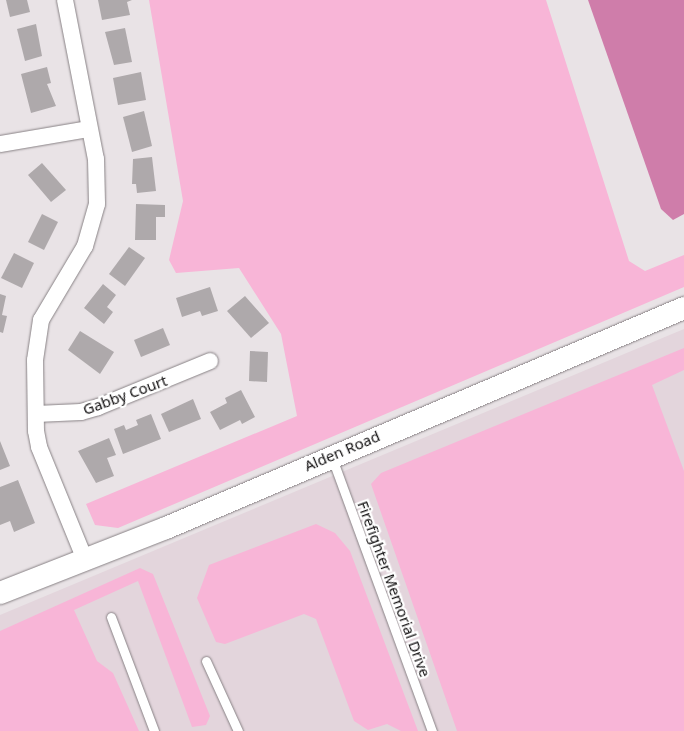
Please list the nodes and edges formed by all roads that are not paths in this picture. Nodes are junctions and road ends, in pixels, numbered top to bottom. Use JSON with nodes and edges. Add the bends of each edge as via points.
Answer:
{"nodes":[{"id":1,"x":65,"y":0,"type":"edge"},
{"id":2,"x":89,"y":129,"type":"junction"},
{"id":3,"x":0,"y":144,"type":"edge"},
{"id":4,"x":684,"y":308,"type":"edge"},
{"id":5,"x":210,"y":361,"type":"dead end"},
{"id":6,"x":36,"y":414,"type":"junction"},
{"id":7,"x":330,"y":456,"type":"junction"},
{"id":8,"x":86,"y":560,"type":"junction"},
{"id":9,"x":0,"y":593,"type":"edge"},
{"id":10,"x":111,"y":616,"type":"dead end"},
{"id":11,"x":206,"y":661,"type":"dead end"},
{"id":12,"x":154,"y":731,"type":"edge"},
{"id":13,"x":238,"y":731,"type":"edge"},
{"id":14,"x":432,"y":731,"type":"edge"}],
"edges":[{"from":1,"to":2,"type":"street"},
{"from":2,"to":3,"type":"street"},
{"from":2,"to":6,"type":"street","via":[[96,159],[97,204],[84,246],[41,320],[35,360]]},
{"from":4,"to":7,"type":"street","name":"Alden Road"},
{"from":5,"to":6,"type":"street","name":"Gabby Court","via":[[98,407],[81,412]]},
{"from":6,"to":8,"type":"street","via":[[39,447]]},
{"from":7,"to":8,"type":"street","name":"Alden Road"},
{"from":7,"to":14,"type":"lane","name":"Firefighter Memorial Drive"},
{"from":8,"to":9,"type":"street","name":"Alden Road"},
{"from":10,"to":12,"type":"lane"},
{"from":11,"to":13,"type":"lane"}]}
